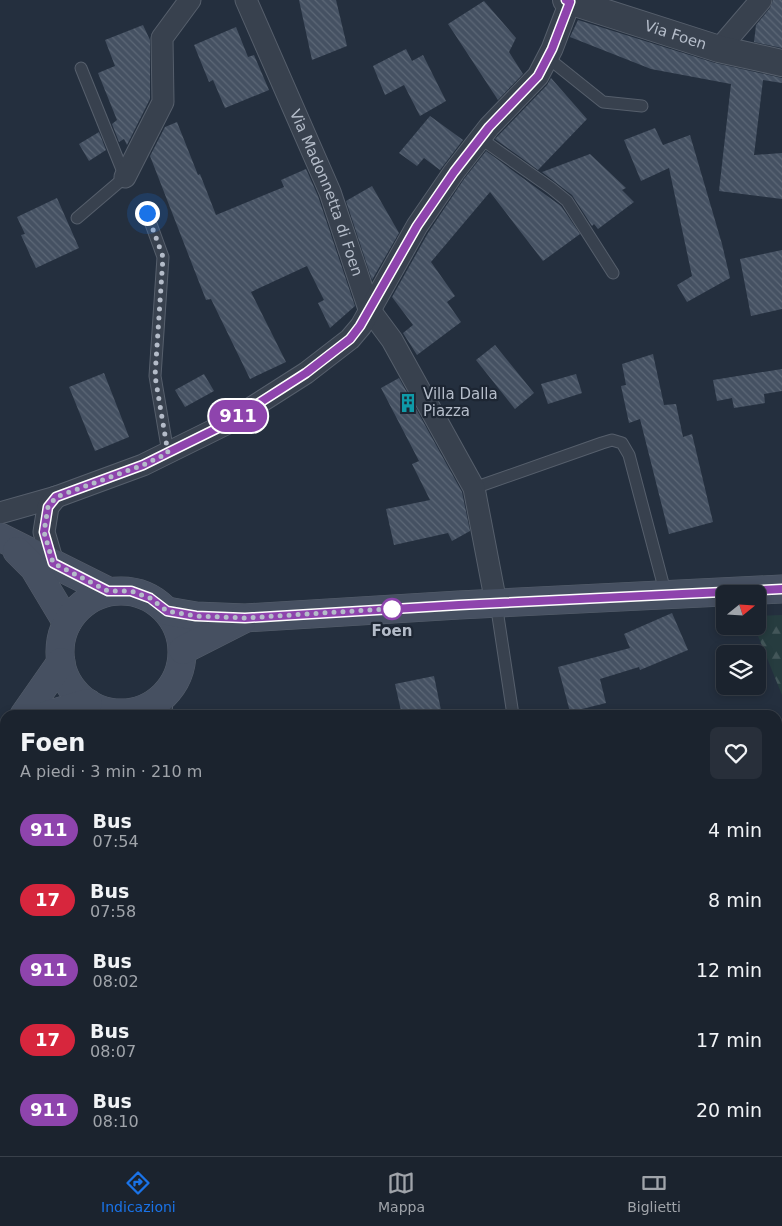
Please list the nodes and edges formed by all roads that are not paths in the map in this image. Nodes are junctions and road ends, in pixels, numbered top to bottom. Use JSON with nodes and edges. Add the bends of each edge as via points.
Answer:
{"nodes":[{"id":1,"x":190,"y":0,"type":"edge"},
{"id":2,"x":246,"y":0,"type":"edge"},
{"id":3,"x":761,"y":0,"type":"edge"},
{"id":4,"x":568,"y":1,"type":"edge"},
{"id":5,"x":719,"y":49,"type":"junction"},
{"id":6,"x":548,"y":58,"type":"junction"},
{"id":7,"x":782,"y":63,"type":"edge"},
{"id":8,"x":80,"y":68,"type":"dead end"},
{"id":9,"x":642,"y":106,"type":"dead end"},
{"id":10,"x":480,"y":138,"type":"junction"},
{"id":11,"x":125,"y":178,"type":"junction"},
{"id":12,"x":147,"y":213,"type":"dead end"},
{"id":13,"x":77,"y":218,"type":"dead end"},
{"id":14,"x":613,"y":273,"type":"dead end"},
{"id":15,"x":369,"y":309,"type":"junction"},
{"id":16,"x":168,"y":453,"type":"junction"},
{"id":17,"x":474,"y":488,"type":"junction"},
{"id":18,"x":56,"y":497,"type":"junction"},
{"id":19,"x":0,"y":513,"type":"edge"},
{"id":20,"x":0,"y":537,"type":"edge"},
{"id":21,"x":53,"y":563,"type":"junction"},
{"id":22,"x":782,"y":589,"type":"edge"},
{"id":23,"x":108,"y":591,"type":"junction"},
{"id":24,"x":666,"y":595,"type":"junction"},
{"id":25,"x":496,"y":603,"type":"junction"},
{"id":26,"x":167,"y":611,"type":"junction"},
{"id":27,"x":245,"y":618,"type":"junction"},
{"id":28,"x":67,"y":623,"type":"junction"},
{"id":29,"x":183,"y":650,"type":"junction"},
{"id":30,"x":61,"y":662,"type":"junction"},
{"id":31,"x":88,"y":703,"type":"junction"},
{"id":32,"x":162,"y":706,"type":"edge"},
{"id":33,"x":27,"y":710,"type":"edge"},
{"id":34,"x":65,"y":710,"type":"edge"},
{"id":35,"x":105,"y":710,"type":"edge"},
{"id":36,"x":139,"y":710,"type":"edge"},
{"id":37,"x":512,"y":710,"type":"edge"}],
"edges":[{"from":1,"to":11,"type":"street","via":[[162,38],[163,102]]},
{"from":2,"to":15,"type":"street","name":"Via Madonnetta di Foen","via":[[330,192]]},
{"from":3,"to":5,"type":"street"},
{"from":4,"to":5,"type":"street","name":"Via Foen"},
{"from":4,"to":6,"type":"street","name":"Via Foen"},
{"from":5,"to":7,"type":"street","name":"Via Foen"},
{"from":6,"to":9,"type":"lane","via":[[602,102]]},
{"from":6,"to":10,"type":"street","name":"Via Foen","via":[[538,76]]},
{"from":8,"to":11,"type":"lane"},
{"from":10,"to":14,"type":"lane","via":[[567,201]]},
{"from":10,"to":15,"type":"street","name":"Via Foen","via":[[417,226]]},
{"from":11,"to":13,"type":"lane"},
{"from":12,"to":16,"type":"lane","via":[[163,257],[155,376]]},
{"from":15,"to":16,"type":"street","name":"Via Foen","via":[[350,339],[306,373],[226,424]]},
{"from":15,"to":17,"type":"street","name":"Via Madonnetta di Foen","via":[[392,340]]},
{"from":16,"to":18,"type":"street","name":"Via Foen"},
{"from":17,"to":24,"type":"lane","via":[[602,443],[622,442],[629,455]]},
{"from":17,"to":25,"type":"street","name":"Via Madonnetta di Foen"},
{"from":18,"to":19,"type":"street","name":"Via Foen"},
{"from":18,"to":21,"type":"street","via":[[48,507],[44,532]]},
{"from":20,"to":21,"type":"main road"},
{"from":20,"to":28,"type":"main road","via":[[34,568]]},
{"from":21,"to":23,"type":"main road"},
{"from":22,"to":24,"type":"main road"},
{"from":23,"to":26,"type":"main road","via":[[131,591],[150,598]]},
{"from":23,"to":28,"type":"main road","via":[[93,597]]},
{"from":24,"to":25,"type":"main road"},
{"from":25,"to":27,"type":"main road"},
{"from":25,"to":37,"type":"lane"},
{"from":26,"to":27,"type":"main road"},
{"from":26,"to":29,"type":"main road","via":[[175,622]]},
{"from":27,"to":29,"type":"main road"},
{"from":28,"to":30,"type":"main road","via":[[62,636]]},
{"from":29,"to":32,"type":"main road","via":[[178,676]]},
{"from":30,"to":31,"type":"main road","via":[[66,679]]},
{"from":30,"to":33,"type":"main road"},
{"from":31,"to":34,"type":"main road"},
{"from":31,"to":35,"type":"main road"},
{"from":32,"to":36,"type":"main road","via":[[152,705]]}]}
